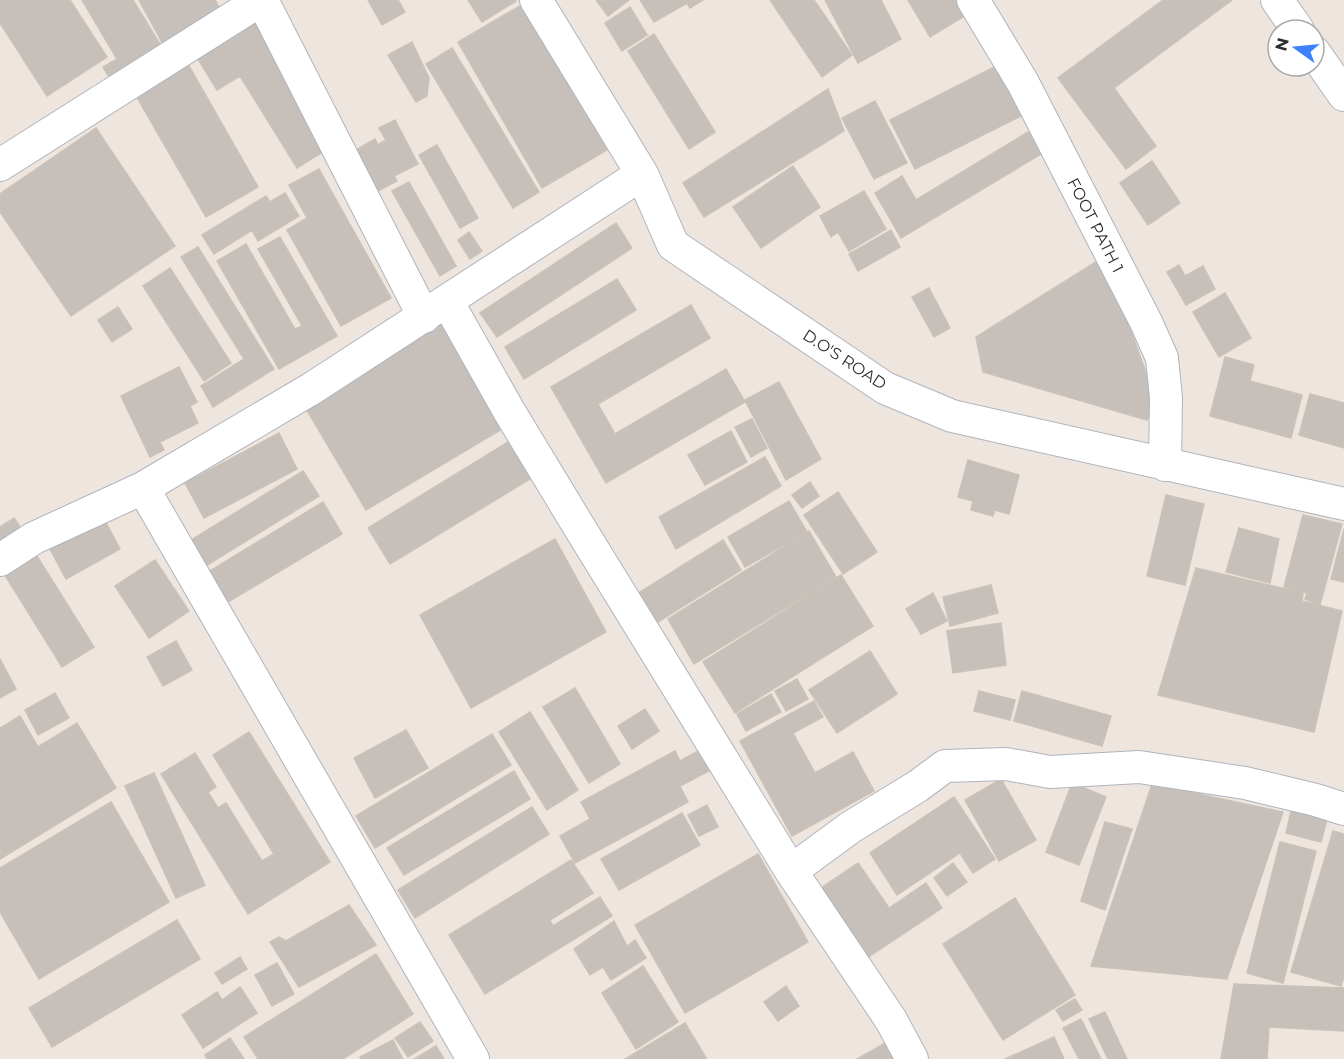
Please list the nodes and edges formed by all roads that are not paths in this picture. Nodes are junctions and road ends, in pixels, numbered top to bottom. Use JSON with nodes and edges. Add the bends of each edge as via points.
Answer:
{"nodes":[{"id":1,"x":262,"y":0,"type":"edge"},
{"id":2,"x":536,"y":0,"type":"edge"},
{"id":3,"x":974,"y":0,"type":"edge"},
{"id":4,"x":1277,"y":0,"type":"edge"},
{"id":5,"x":1290,"y":18,"type":"edge"},
{"id":6,"x":1326,"y":69,"type":"edge"},
{"id":7,"x":1344,"y":95,"type":"edge"},
{"id":8,"x":0,"y":165,"type":"edge"},
{"id":9,"x":642,"y":174,"type":"junction"},
{"id":10,"x":436,"y":309,"type":"junction"},
{"id":11,"x":1165,"y":465,"type":"junction"},
{"id":12,"x":143,"y":488,"type":"junction"},
{"id":13,"x":1344,"y":504,"type":"edge"},
{"id":14,"x":0,"y":560,"type":"edge"},
{"id":15,"x":1344,"y":809,"type":"edge"},
{"id":16,"x":790,"y":871,"type":"junction"},
{"id":17,"x":473,"y":1059,"type":"edge"},
{"id":18,"x":912,"y":1059,"type":"edge"}],
"edges":[{"from":1,"to":8,"type":"street"},
{"from":1,"to":10,"type":"street"},
{"from":2,"to":9,"type":"street","name":"D.O'S ROAD"},
{"from":3,"to":11,"type":"street","name":"FOOT PATH 1","via":[[1023,83],[1162,358]]},
{"from":4,"to":5,"type":"street"},
{"from":6,"to":7,"type":"street"},
{"from":9,"to":10,"type":"street"},
{"from":9,"to":11,"type":"street","name":"D.O'S ROAD","via":[[673,245],[885,388],[952,416]]},
{"from":10,"to":12,"type":"street","via":[[311,389]]},
{"from":10,"to":16,"type":"street","via":[[509,411]]},
{"from":11,"to":13,"type":"street","name":"D.O'S ROAD"},
{"from":12,"to":14,"type":"street","via":[[34,538]]},
{"from":12,"to":17,"type":"street"},
{"from":15,"to":16,"type":"street","via":[[1245,783],[1139,767],[1050,772],[1006,764],[945,766]]},
{"from":16,"to":18,"type":"street","via":[[891,1020]]}]}
